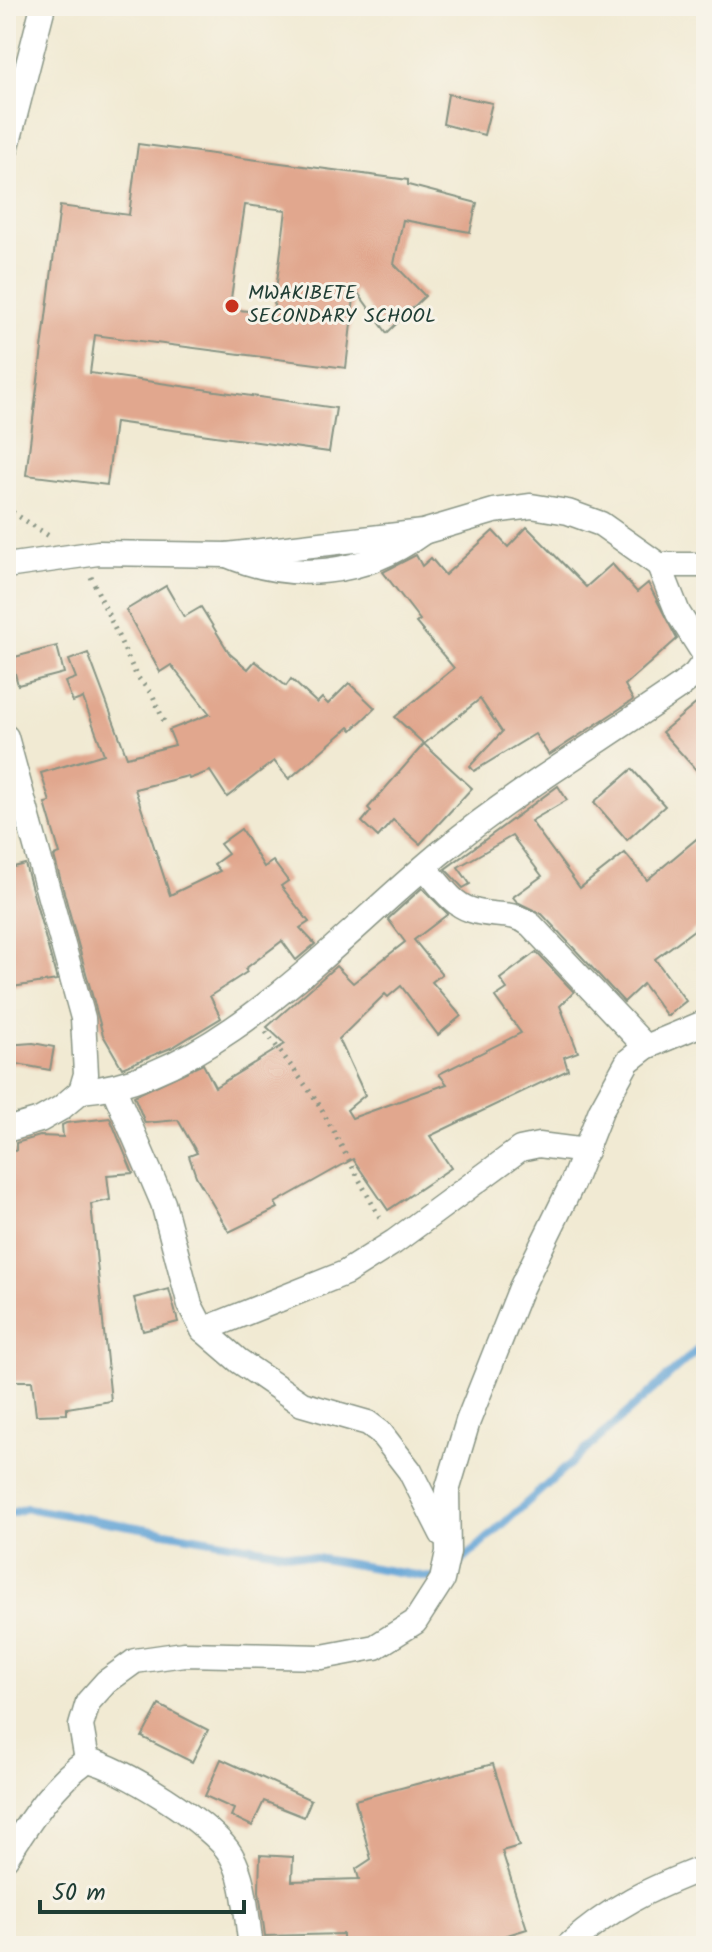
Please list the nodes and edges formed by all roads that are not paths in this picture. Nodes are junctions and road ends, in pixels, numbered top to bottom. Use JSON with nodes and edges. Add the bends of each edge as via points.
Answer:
{"nodes":[{"id":1,"x":43,"y":6,"type":"edge"},
{"id":2,"x":6,"y":150,"type":"edge"},
{"id":3,"x":659,"y":565,"type":"junction"},
{"id":4,"x":706,"y":565,"type":"edge"},
{"id":5,"x":6,"y":566,"type":"edge"},
{"id":6,"x":706,"y":658,"type":"edge"},
{"id":7,"x":6,"y":737,"type":"edge"},
{"id":8,"x":425,"y":868,"type":"junction"},
{"id":9,"x":706,"y":1022,"type":"edge"},
{"id":10,"x":646,"y":1047,"type":"junction"},
{"id":11,"x":114,"y":1089,"type":"junction"},
{"id":12,"x":81,"y":1091,"type":"junction"},
{"id":13,"x":6,"y":1130,"type":"edge"},
{"id":14,"x":586,"y":1151,"type":"junction"},
{"id":15,"x":203,"y":1330,"type":"junction"},
{"id":16,"x":448,"y":1552,"type":"junction"},
{"id":17,"x":87,"y":1760,"type":"junction"},
{"id":18,"x":6,"y":1858,"type":"edge"},
{"id":19,"x":706,"y":1867,"type":"edge"},
{"id":20,"x":251,"y":1946,"type":"edge"},
{"id":21,"x":568,"y":1946,"type":"edge"}],
"edges":[{"from":1,"to":2,"type":"street"},
{"from":3,"to":4,"type":"street"},
{"from":3,"to":5,"type":"street","via":[[601,524],[531,506],[423,532],[227,555],[76,554]]},
{"from":3,"to":6,"type":"street","via":[[678,613]]},
{"from":6,"to":8,"type":"street","via":[[679,687],[502,807]]},
{"from":7,"to":12,"type":"street","via":[[83,1018],[86,1074]]},
{"from":8,"to":10,"type":"street","via":[[449,896],[471,911],[510,913],[531,925]]},
{"from":8,"to":11,"type":"street","via":[[252,1014],[198,1049]]},
{"from":9,"to":10,"type":"street"},
{"from":10,"to":14,"type":"street","via":[[628,1061],[614,1083]]},
{"from":11,"to":12,"type":"street"},
{"from":11,"to":15,"type":"street","via":[[163,1203],[190,1305]]},
{"from":12,"to":13,"type":"street","via":[[40,1120]]},
{"from":14,"to":15,"type":"street","via":[[539,1145],[520,1149],[345,1273]]},
{"from":14,"to":16,"type":"street","via":[[521,1288],[468,1421],[447,1491]]},
{"from":15,"to":16,"type":"street","via":[[302,1404],[368,1423],[380,1432],[428,1501]]},
{"from":16,"to":17,"type":"street","via":[[442,1580],[415,1622],[375,1647],[322,1657],[184,1654],[135,1661],[88,1702],[81,1726]]},
{"from":17,"to":18,"type":"street","via":[[45,1799]]},
{"from":17,"to":20,"type":"street","via":[[127,1774],[210,1832],[229,1852],[239,1873]]},
{"from":19,"to":21,"type":"street","via":[[646,1890],[600,1918]]}]}
